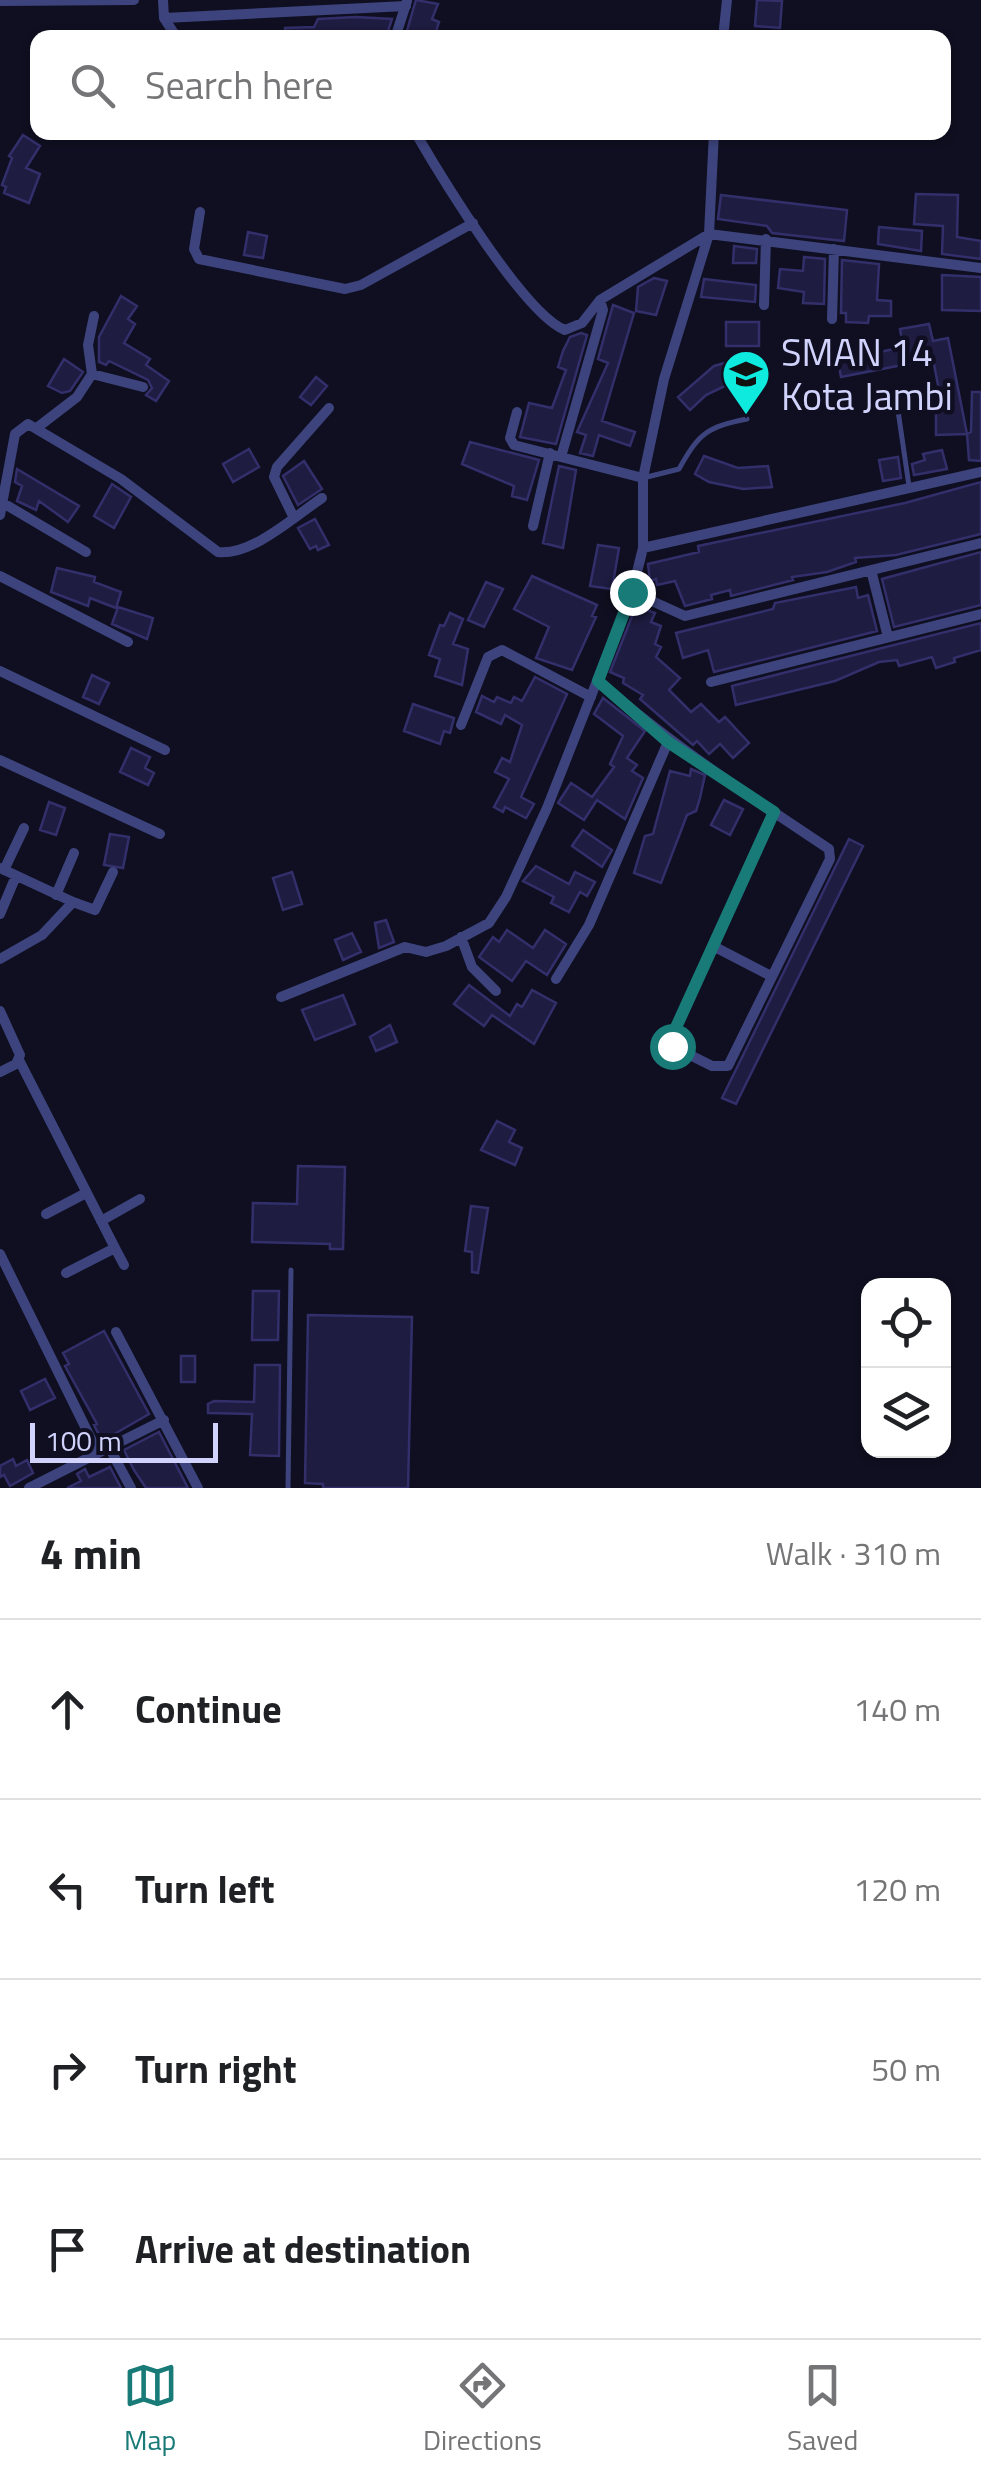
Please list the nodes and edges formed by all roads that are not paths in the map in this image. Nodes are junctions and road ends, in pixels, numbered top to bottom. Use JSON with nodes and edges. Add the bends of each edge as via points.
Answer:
{"nodes":[{"id":1,"x":134,"y":0,"type":"edge"},
{"id":2,"x":164,"y":0,"type":"edge"},
{"id":3,"x":727,"y":0,"type":"edge"},
{"id":4,"x":0,"y":2,"type":"edge"},
{"id":5,"x":407,"y":3,"type":"edge"},
{"id":6,"x":164,"y":18,"type":"junction"},
{"id":7,"x":172,"y":30,"type":"edge"},
{"id":8,"x":399,"y":30,"type":"edge"},
{"id":9,"x":724,"y":30,"type":"edge"},
{"id":10,"x":420,"y":140,"type":"edge"},
{"id":11,"x":714,"y":140,"type":"edge"},
{"id":12,"x":200,"y":212,"type":"dead end"},
{"id":13,"x":473,"y":223,"type":"junction"},
{"id":14,"x":709,"y":234,"type":"junction"},
{"id":15,"x":766,"y":239,"type":"junction"},
{"id":16,"x":834,"y":249,"type":"junction"},
{"id":17,"x":981,"y":268,"type":"edge"},
{"id":18,"x":600,"y":300,"type":"junction"},
{"id":19,"x":764,"y":306,"type":"dead end"},
{"id":20,"x":94,"y":316,"type":"dead end"},
{"id":21,"x":832,"y":319,"type":"dead end"},
{"id":22,"x":92,"y":374,"type":"junction"},
{"id":23,"x":143,"y":387,"type":"dead end"},
{"id":24,"x":895,"y":390,"type":"dead end"},
{"id":25,"x":330,"y":408,"type":"dead end"},
{"id":26,"x":517,"y":412,"type":"dead end"},
{"id":27,"x":747,"y":419,"type":"dead end"},
{"id":28,"x":38,"y":427,"type":"junction"},
{"id":29,"x":556,"y":455,"type":"junction"},
{"id":30,"x":981,"y":472,"type":"edge"},
{"id":31,"x":4,"y":476,"type":"edge"},
{"id":32,"x":643,"y":478,"type":"junction"},
{"id":33,"x":910,"y":488,"type":"junction"},
{"id":34,"x":322,"y":498,"type":"dead end"},
{"id":35,"x":1,"y":509,"type":"edge"},
{"id":36,"x":294,"y":518,"type":"junction"},
{"id":37,"x":533,"y":526,"type":"dead end"},
{"id":38,"x":981,"y":543,"type":"edge"},
{"id":39,"x":643,"y":548,"type":"junction"},
{"id":40,"x":86,"y":552,"type":"dead end"},
{"id":41,"x":870,"y":570,"type":"junction"},
{"id":42,"x":0,"y":576,"type":"edge"},
{"id":43,"x":632,"y":592,"type":"junction"},
{"id":44,"x":981,"y":614,"type":"edge"},
{"id":45,"x":888,"y":638,"type":"junction"},
{"id":46,"x":128,"y":642,"type":"dead end"},
{"id":47,"x":0,"y":671,"type":"edge"},
{"id":48,"x":598,"y":681,"type":"junction"},
{"id":49,"x":711,"y":682,"type":"dead end"},
{"id":50,"x":592,"y":697,"type":"junction"},
{"id":51,"x":461,"y":725,"type":"dead end"},
{"id":52,"x":668,"y":742,"type":"junction"},
{"id":53,"x":165,"y":750,"type":"dead end"},
{"id":54,"x":0,"y":760,"type":"edge"},
{"id":55,"x":774,"y":812,"type":"junction"},
{"id":56,"x":24,"y":828,"type":"dead end"},
{"id":57,"x":160,"y":834,"type":"dead end"},
{"id":58,"x":74,"y":854,"type":"dead end"},
{"id":59,"x":7,"y":872,"type":"edge"},
{"id":60,"x":113,"y":872,"type":"dead end"},
{"id":61,"x":56,"y":894,"type":"junction"},
{"id":62,"x":73,"y":902,"type":"junction"},
{"id":63,"x":0,"y":914,"type":"edge"},
{"id":64,"x":461,"y":938,"type":"junction"},
{"id":65,"x":713,"y":946,"type":"junction"},
{"id":66,"x":0,"y":959,"type":"edge"},
{"id":67,"x":771,"y":976,"type":"junction"},
{"id":68,"x":556,"y":979,"type":"dead end"},
{"id":69,"x":496,"y":991,"type":"dead end"},
{"id":70,"x":281,"y":998,"type":"dead end"},
{"id":71,"x":0,"y":1011,"type":"edge"},
{"id":72,"x":19,"y":1060,"type":"junction"},
{"id":73,"x":0,"y":1072,"type":"edge"},
{"id":74,"x":86,"y":1193,"type":"junction"},
{"id":75,"x":140,"y":1200,"type":"dead end"},
{"id":76,"x":46,"y":1214,"type":"dead end"},
{"id":77,"x":101,"y":1221,"type":"junction"},
{"id":78,"x":114,"y":1248,"type":"junction"},
{"id":79,"x":0,"y":1254,"type":"edge"},
{"id":80,"x":124,"y":1265,"type":"dead end"},
{"id":81,"x":291,"y":1270,"type":"dead end"},
{"id":82,"x":66,"y":1273,"type":"dead end"},
{"id":83,"x":116,"y":1332,"type":"dead end"},
{"id":84,"x":164,"y":1420,"type":"junction"},
{"id":85,"x":110,"y":1448,"type":"junction"},
{"id":86,"x":98,"y":1454,"type":"junction"},
{"id":87,"x":29,"y":1488,"type":"edge"},
{"id":88,"x":132,"y":1488,"type":"edge"},
{"id":89,"x":198,"y":1488,"type":"edge"},
{"id":90,"x":288,"y":1488,"type":"edge"}],
"edges":[{"from":1,"to":4,"type":"street"},
{"from":2,"to":6,"type":"street"},
{"from":3,"to":9,"type":"street"},
{"from":5,"to":6,"type":"street"},
{"from":5,"to":8,"type":"street"},
{"from":6,"to":7,"type":"street"},
{"from":10,"to":13,"type":"street"},
{"from":11,"to":14,"type":"street"},
{"from":12,"to":13,"type":"street","via":[[194,249],[200,259],[345,289]]},
{"from":13,"to":18,"type":"street","via":[[553,325],[565,330],[582,323]]},
{"from":14,"to":15,"type":"street"},
{"from":14,"to":18,"type":"street"},
{"from":14,"to":32,"type":"street","via":[[664,379]]},
{"from":15,"to":16,"type":"street"},
{"from":15,"to":19,"type":"street"},
{"from":16,"to":17,"type":"street"},
{"from":16,"to":21,"type":"street"},
{"from":18,"to":29,"type":"street","via":[[603,310]]},
{"from":20,"to":22,"type":"street"},
{"from":22,"to":23,"type":"street"},
{"from":22,"to":28,"type":"street","via":[[77,397]]},
{"from":24,"to":33,"type":"lane"},
{"from":25,"to":36,"type":"street","via":[[277,467],[274,477]]},
{"from":26,"to":29,"type":"street","via":[[511,442]]},
{"from":27,"to":32,"type":"lane","via":[[715,426],[696,440],[679,469]]},
{"from":28,"to":31,"type":"street","via":[[28,424],[15,434]]},
{"from":28,"to":36,"type":"street","via":[[218,552],[243,547]]},
{"from":29,"to":32,"type":"street"},
{"from":29,"to":37,"type":"street"},
{"from":30,"to":33,"type":"street"},
{"from":31,"to":35,"type":"street"},
{"from":32,"to":39,"type":"street"},
{"from":33,"to":39,"type":"street"},
{"from":34,"to":36,"type":"street"},
{"from":35,"to":40,"type":"street"},
{"from":38,"to":41,"type":"street"},
{"from":39,"to":43,"type":"street"},
{"from":41,"to":43,"type":"street","via":[[685,616]]},
{"from":41,"to":45,"type":"street"},
{"from":42,"to":46,"type":"street"},
{"from":43,"to":48,"type":"street"},
{"from":44,"to":45,"type":"street"},
{"from":45,"to":49,"type":"street"},
{"from":47,"to":53,"type":"street"},
{"from":48,"to":50,"type":"street"},
{"from":48,"to":52,"type":"street"},
{"from":50,"to":51,"type":"street","via":[[502,650],[488,657]]},
{"from":50,"to":64,"type":"street","via":[[506,897],[489,922]]},
{"from":52,"to":55,"type":"street"},
{"from":52,"to":68,"type":"street","via":[[589,925]]},
{"from":54,"to":57,"type":"street"},
{"from":55,"to":65,"type":"street"},
{"from":55,"to":67,"type":"street","via":[[829,850],[830,860]]},
{"from":56,"to":59,"type":"street"},
{"from":58,"to":61,"type":"street"},
{"from":59,"to":61,"type":"street"},
{"from":59,"to":63,"type":"street"},
{"from":60,"to":62,"type":"street","via":[[95,910]]},
{"from":61,"to":62,"type":"street"},
{"from":62,"to":66,"type":"street","via":[[42,935]]},
{"from":64,"to":69,"type":"street","via":[[472,967]]},
{"from":64,"to":70,"type":"street","via":[[432,952],[404,947]]},
{"from":65,"to":67,"type":"street"},
{"from":65,"to":67,"type":"street","via":[[672,1046],[712,1066],[728,1066]]},
{"from":71,"to":72,"type":"street"},
{"from":72,"to":73,"type":"street"},
{"from":72,"to":74,"type":"street"},
{"from":74,"to":76,"type":"street"},
{"from":74,"to":77,"type":"street"},
{"from":75,"to":77,"type":"street"},
{"from":77,"to":78,"type":"street"},
{"from":78,"to":80,"type":"street"},
{"from":78,"to":82,"type":"street"},
{"from":79,"to":86,"type":"street"},
{"from":81,"to":90,"type":"lane"},
{"from":83,"to":84,"type":"street"},
{"from":84,"to":85,"type":"street"},
{"from":84,"to":89,"type":"street"},
{"from":85,"to":86,"type":"street"},
{"from":85,"to":88,"type":"street"},
{"from":86,"to":87,"type":"street"}]}
